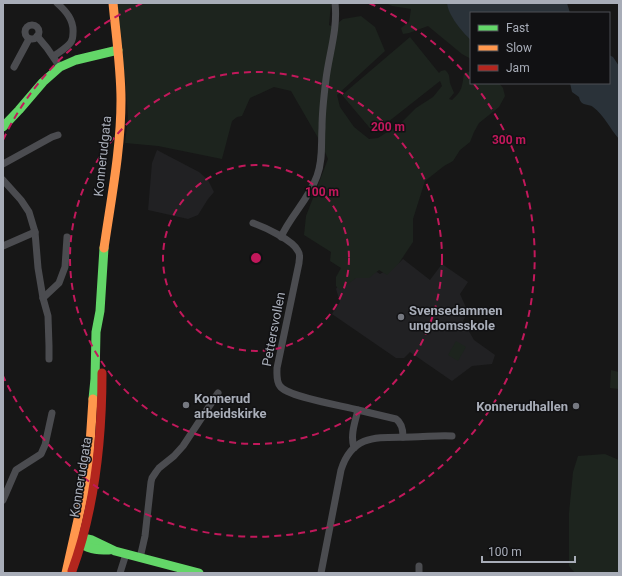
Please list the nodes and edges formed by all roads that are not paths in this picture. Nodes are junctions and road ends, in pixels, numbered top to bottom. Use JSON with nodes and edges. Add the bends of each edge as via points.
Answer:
{"nodes":[{"id":1,"x":57,"y":3,"type":"edge"},
{"id":2,"x":113,"y":3,"type":"edge"},
{"id":3,"x":335,"y":3,"type":"edge"},
{"id":4,"x":37,"y":36,"type":"junction"},
{"id":5,"x":29,"y":39,"type":"junction"},
{"id":6,"x":118,"y":50,"type":"junction"},
{"id":7,"x":54,"y":56,"type":"junction"},
{"id":8,"x":95,"y":56,"type":"junction"},
{"id":9,"x":118,"y":60,"type":"junction"},
{"id":10,"x":14,"y":67,"type":"dead end"},
{"id":11,"x":60,"y":67,"type":"junction"},
{"id":12,"x":3,"y":127,"type":"edge"},
{"id":13,"x":58,"y":135,"type":"dead end"},
{"id":14,"x":3,"y":164,"type":"edge"},
{"id":15,"x":3,"y":180,"type":"edge"},
{"id":16,"x":253,"y":222,"type":"dead end"},
{"id":17,"x":35,"y":232,"type":"junction"},
{"id":18,"x":281,"y":236,"type":"junction"},
{"id":19,"x":67,"y":237,"type":"dead end"},
{"id":20,"x":3,"y":246,"type":"edge"},
{"id":21,"x":43,"y":298,"type":"junction"},
{"id":22,"x":49,"y":359,"type":"dead end"},
{"id":23,"x":218,"y":393,"type":"dead end"},
{"id":24,"x":358,"y":410,"type":"junction"},
{"id":25,"x":52,"y":413,"type":"dead end"},
{"id":26,"x":452,"y":436,"type":"dead end"},
{"id":27,"x":403,"y":437,"type":"junction"},
{"id":28,"x":354,"y":448,"type":"junction"},
{"id":29,"x":3,"y":500,"type":"edge"},
{"id":30,"x":79,"y":540,"type":"junction"},
{"id":31,"x":126,"y":554,"type":"junction"},
{"id":32,"x":140,"y":558,"type":"junction"},
{"id":33,"x":66,"y":573,"type":"edge"},
{"id":34,"x":72,"y":573,"type":"edge"},
{"id":35,"x":120,"y":573,"type":"edge"},
{"id":36,"x":199,"y":573,"type":"edge"},
{"id":37,"x":321,"y":573,"type":"edge"}],
"edges":[{"from":1,"to":7,"type":"street","via":[[70,17],[74,29],[70,42]]},
{"from":2,"to":6,"type":"main road","name":"Konnerudgata"},
{"from":3,"to":18,"type":"street","via":[[336,22],[322,114],[321,162],[312,189]]},
{"from":4,"to":5,"type":"street"},
{"from":4,"to":5,"type":"street","via":[[38,30],[30,25],[25,30]]},
{"from":4,"to":7,"type":"street"},
{"from":5,"to":10,"type":"street"},
{"from":6,"to":8,"type":"main road"},
{"from":6,"to":9,"type":"main road","name":"Konnerudgata"},
{"from":7,"to":11,"type":"street"},
{"from":8,"to":9,"type":"main road"},
{"from":8,"to":11,"type":"main road","via":[[69,62]]},
{"from":9,"to":30,"type":"main road","name":"Konnerudgata","via":[[120,128],[103,257],[89,459]]},
{"from":11,"to":12,"type":"main road"},
{"from":13,"to":14,"type":"street"},
{"from":15,"to":17,"type":"street","via":[[29,212]]},
{"from":16,"to":18,"type":"street","name":"Pettersvollen"},
{"from":17,"to":20,"type":"street"},
{"from":17,"to":21,"type":"street"},
{"from":18,"to":24,"type":"street","name":"Pettersvollen","via":[[294,244],[300,257],[277,368],[279,386],[287,392],[305,398]]},
{"from":19,"to":21,"type":"street","via":[[65,267],[59,283]]},
{"from":21,"to":22,"type":"street","via":[[48,316]]},
{"from":23,"to":32,"type":"street","via":[[183,446],[154,475]]},
{"from":24,"to":27,"type":"street","via":[[396,419],[402,426]]},
{"from":24,"to":28,"type":"street","via":[[352,436]]},
{"from":25,"to":29,"type":"street","via":[[41,454],[16,470]]},
{"from":26,"to":27,"type":"street"},
{"from":27,"to":28,"type":"street","via":[[371,439]]},
{"from":28,"to":37,"type":"street","via":[[341,470]]},
{"from":30,"to":31,"type":"main road","via":[[102,550],[115,550]]},
{"from":30,"to":33,"type":"main road","name":"Konnerudgata"},
{"from":30,"to":34,"type":"main road","name":"Konnerudgata"},
{"from":31,"to":32,"type":"main road"},
{"from":31,"to":35,"type":"street"},
{"from":32,"to":36,"type":"main road"}]}
